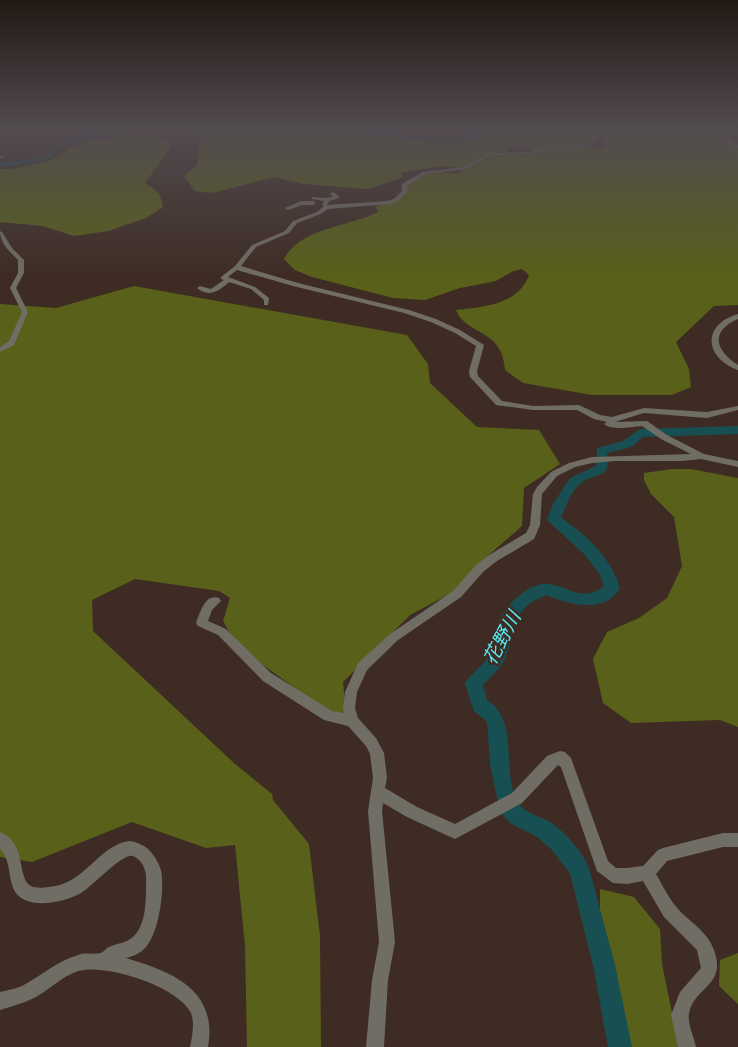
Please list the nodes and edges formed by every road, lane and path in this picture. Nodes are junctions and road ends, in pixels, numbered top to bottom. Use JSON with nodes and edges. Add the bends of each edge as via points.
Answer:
{"nodes":[{"id":1,"x":414,"y":179,"type":"edge"},
{"id":2,"x":333,"y":194,"type":"dead end"},
{"id":3,"x":326,"y":206,"type":"junction"},
{"id":4,"x":288,"y":208,"type":"dead end"},
{"id":5,"x":301,"y":210,"type":"dead end"},
{"id":6,"x":0,"y":233,"type":"edge"},
{"id":7,"x":237,"y":267,"type":"junction"},
{"id":8,"x":228,"y":280,"type":"junction"},
{"id":9,"x":200,"y":288,"type":"dead end"},
{"id":10,"x":266,"y":304,"type":"dead end"},
{"id":11,"x":738,"y":316,"type":"edge"},
{"id":12,"x":0,"y":350,"type":"edge"},
{"id":13,"x":738,"y":368,"type":"edge"},
{"id":14,"x":570,"y":408,"type":"junction"},
{"id":15,"x":738,"y":408,"type":"edge"},
{"id":16,"x":701,"y":456,"type":"junction"},
{"id":17,"x":738,"y":464,"type":"edge"},
{"id":18,"x":215,"y":601,"type":"dead end"},
{"id":19,"x":352,"y":721,"type":"junction"},
{"id":20,"x":379,"y":792,"type":"junction"},
{"id":21,"x":0,"y":839,"type":"edge"},
{"id":22,"x":738,"y":840,"type":"edge"},
{"id":23,"x":647,"y":873,"type":"junction"},
{"id":24,"x":104,"y":961,"type":"junction"},
{"id":25,"x":0,"y":1001,"type":"edge"},
{"id":26,"x":199,"y":1047,"type":"edge"},
{"id":27,"x":375,"y":1047,"type":"edge"},
{"id":28,"x":687,"y":1047,"type":"edge"}],
"edges":[{"from":1,"to":3,"type":"street","via":[[404,184],[405,191],[396,200],[388,203]]},
{"from":2,"to":3,"type":"street","via":[[337,197]]},
{"from":3,"to":4,"type":"street","via":[[312,199]]},
{"from":3,"to":5,"type":"street"},
{"from":3,"to":7,"type":"street","via":[[295,222],[287,232],[254,246]]},
{"from":6,"to":12,"type":"street","via":[[21,260],[21,273],[13,288],[25,312],[16,328],[15,339]]},
{"from":7,"to":8,"type":"street","via":[[223,278]]},
{"from":7,"to":14,"type":"street","via":[[309,289],[434,320],[480,345],[474,376],[494,400],[533,408]]},
{"from":8,"to":9,"type":"street","via":[[213,291],[205,292]]},
{"from":8,"to":10,"type":"street","via":[[253,288],[266,299]]},
{"from":11,"to":13,"type":"street","via":[[724,321],[714,332],[714,340],[723,359]]},
{"from":14,"to":15,"type":"street","via":[[579,407],[612,420],[644,410],[707,415]]},
{"from":14,"to":16,"type":"street","via":[[606,424],[639,422]]},
{"from":16,"to":17,"type":"street"},
{"from":16,"to":19,"type":"street","via":[[604,459],[569,466],[544,484],[536,497],[534,530],[530,536],[480,568],[457,594],[394,637],[362,667],[351,692],[349,708]]},
{"from":18,"to":19,"type":"street","via":[[207,608],[202,623],[222,632],[266,677],[329,716]]},
{"from":19,"to":20,"type":"street","via":[[377,753]]},
{"from":20,"to":23,"type":"street","via":[[455,832],[517,798],[552,761],[560,757],[566,763],[602,866],[613,875]]},
{"from":20,"to":27,"type":"street","via":[[375,811],[387,942],[380,980]]},
{"from":21,"to":24,"type":"street","via":[[10,848],[17,883],[33,895],[58,894],[74,889],[129,848],[136,849],[151,864],[154,876],[152,915],[143,936],[136,946],[112,952]]},
{"from":22,"to":23,"type":"street","via":[[723,840],[664,855]]},
{"from":23,"to":28,"type":"street","via":[[673,915],[698,936],[709,956],[709,972],[686,998],[680,1015]]},
{"from":24,"to":25,"type":"street","via":[[69,966],[27,992]]},
{"from":24,"to":26,"type":"street","via":[[144,971],[194,1002],[202,1025]]}]}
